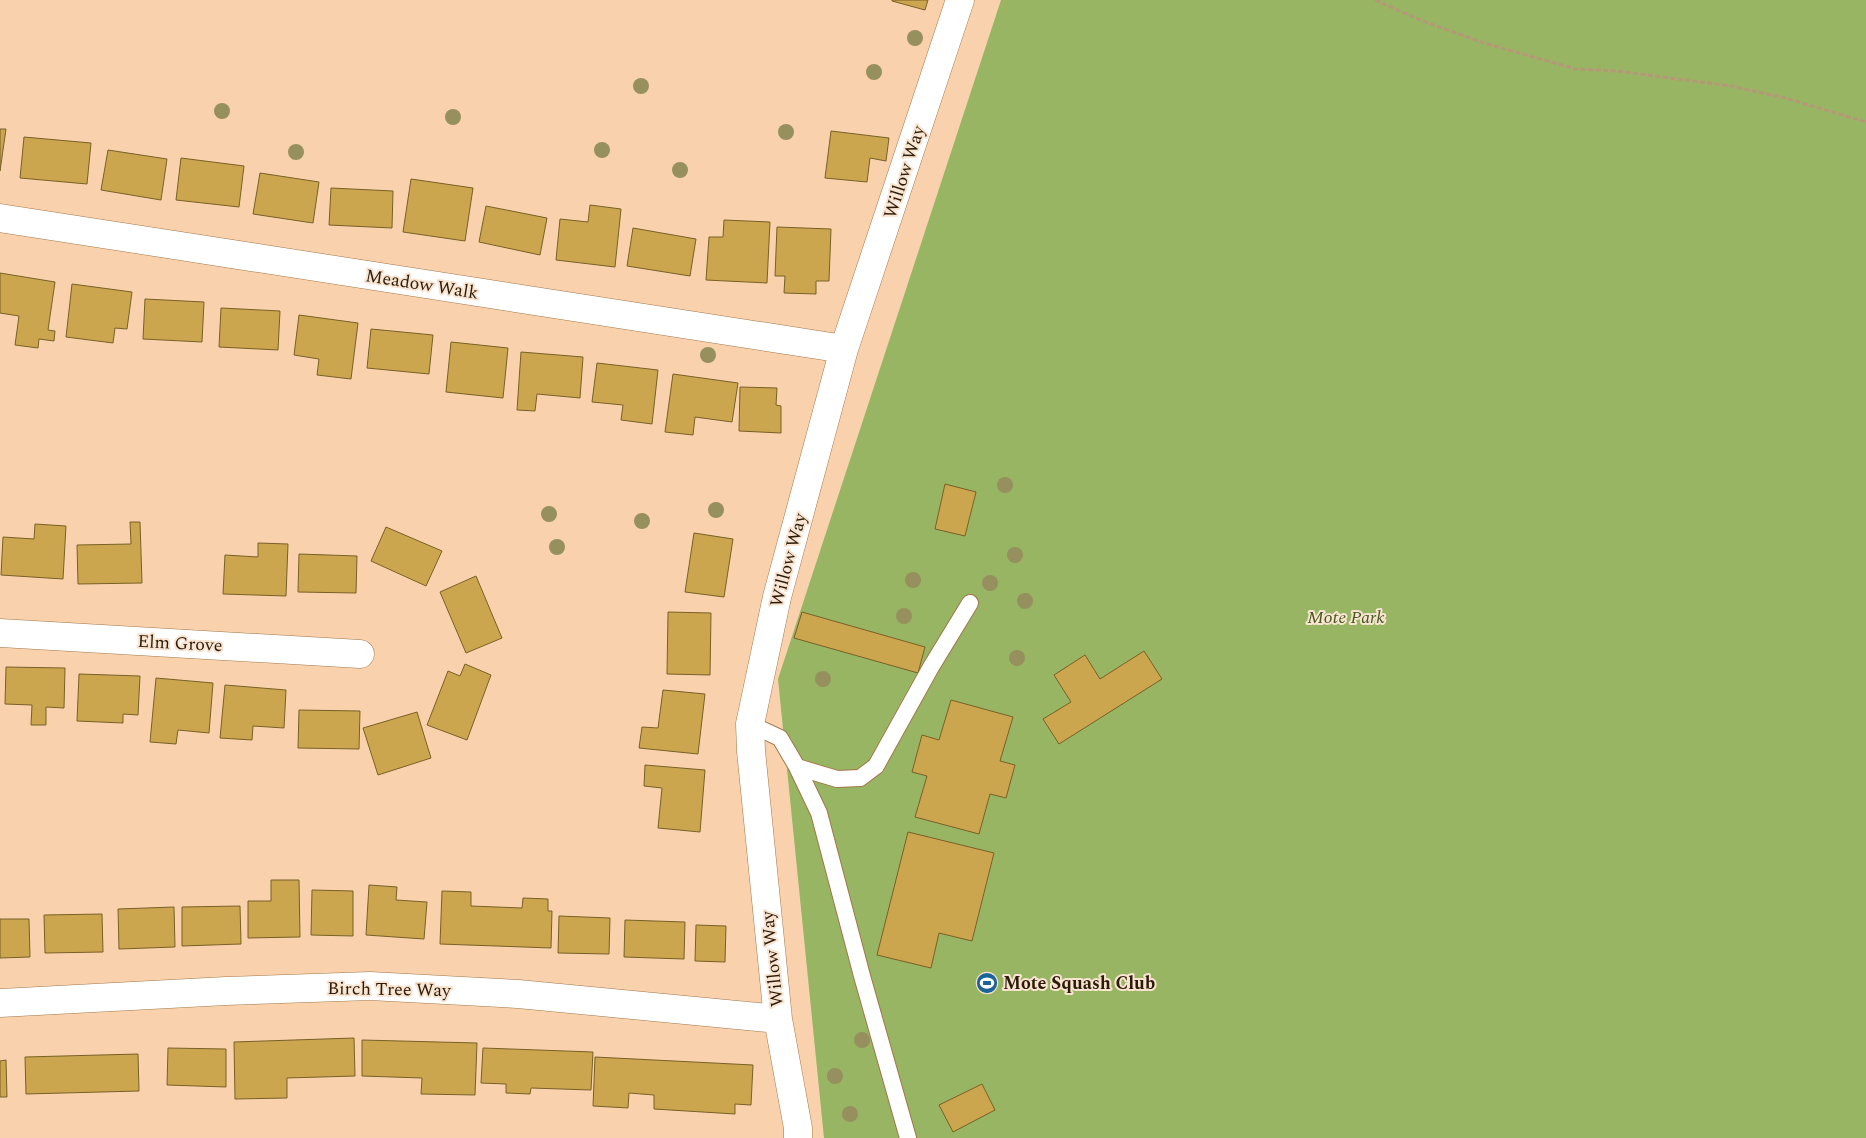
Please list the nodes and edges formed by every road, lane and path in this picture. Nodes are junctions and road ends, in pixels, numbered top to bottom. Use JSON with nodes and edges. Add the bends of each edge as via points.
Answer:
{"nodes":[{"id":1,"x":960,"y":0,"type":"edge"},
{"id":2,"x":1375,"y":0,"type":"edge"},
{"id":3,"x":1866,"y":122,"type":"edge"},
{"id":4,"x":0,"y":218,"type":"edge"},
{"id":5,"x":844,"y":349,"type":"junction"},
{"id":6,"x":970,"y":603,"type":"dead end"},
{"id":7,"x":0,"y":633,"type":"edge"},
{"id":8,"x":360,"y":654,"type":"dead end"},
{"id":9,"x":750,"y":724,"type":"junction"},
{"id":10,"x":797,"y":767,"type":"junction"},
{"id":11,"x":0,"y":1003,"type":"edge"},
{"id":12,"x":778,"y":1019,"type":"junction"},
{"id":13,"x":798,"y":1138,"type":"edge"},
{"id":14,"x":908,"y":1138,"type":"edge"}],
"edges":[{"from":1,"to":5,"type":"street","name":"Willow Way"},
{"from":2,"to":3,"type":"path","via":[[1484,42],[1576,69],[1731,86],[1786,98]]},
{"from":4,"to":5,"type":"street","name":"Meadow Walk"},
{"from":5,"to":9,"type":"street","name":"Willow Way","via":[[777,597]]},
{"from":6,"to":10,"type":"lane","via":[[876,766],[860,778],[837,779]]},
{"from":7,"to":8,"type":"street","name":"Elm Grove"},
{"from":9,"to":10,"type":"lane","via":[[780,738]]},
{"from":9,"to":12,"type":"street","name":"Willow Way"},
{"from":10,"to":14,"type":"lane","via":[[819,813]]},
{"from":11,"to":12,"type":"street","name":"Birch Tree Way","via":[[370,986],[518,994]]},
{"from":12,"to":13,"type":"street","name":"Willow Way"}]}
